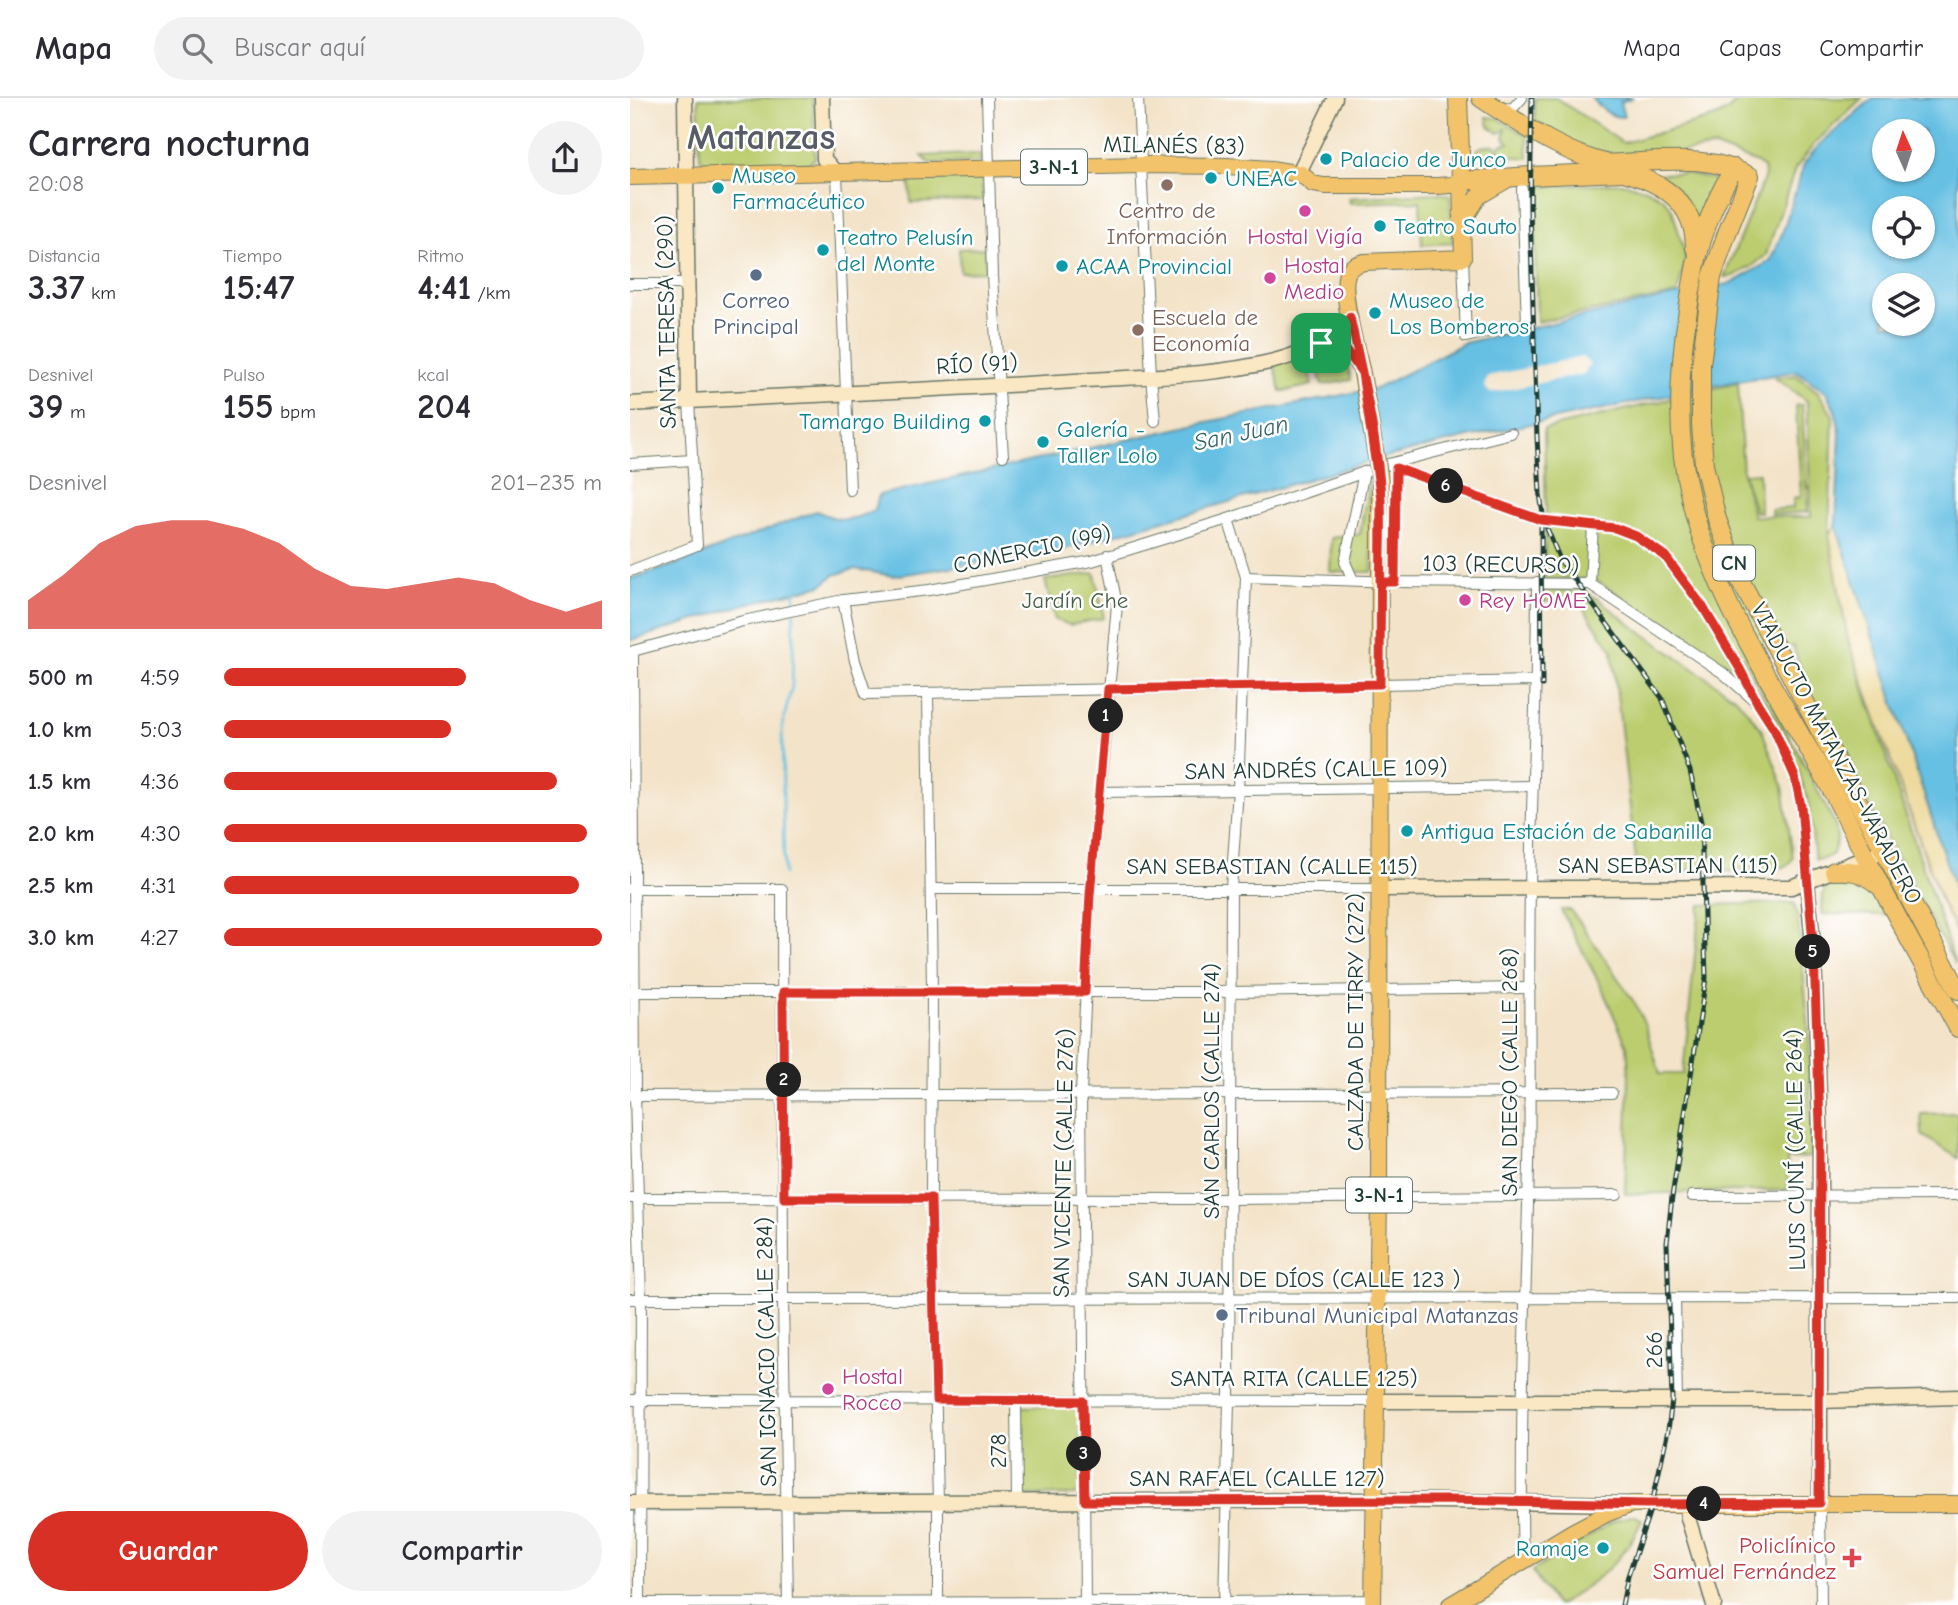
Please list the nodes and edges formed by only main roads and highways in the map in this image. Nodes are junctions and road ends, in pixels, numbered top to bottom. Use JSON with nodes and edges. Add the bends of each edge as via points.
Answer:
{"nodes":[{"id":1,"x":1458,"y":98,"type":"edge"},
{"id":2,"x":1480,"y":98,"type":"edge"},
{"id":3,"x":1624,"y":172,"type":"junction"},
{"id":4,"x":1739,"y":176,"type":"junction"},
{"id":5,"x":630,"y":177,"type":"edge"},
{"id":6,"x":1461,"y":181,"type":"junction"},
{"id":7,"x":1517,"y":183,"type":"junction"},
{"id":8,"x":1463,"y":221,"type":"junction"},
{"id":9,"x":1692,"y":283,"type":"junction"},
{"id":10,"x":1849,"y":824,"type":"junction"},
{"id":11,"x":1883,"y":890,"type":"junction"},
{"id":12,"x":1958,"y":990,"type":"edge"},
{"id":13,"x":1958,"y":1028,"type":"edge"},
{"id":14,"x":1958,"y":1504,"type":"edge"},
{"id":15,"x":1471,"y":1600,"type":"edge"},
{"id":16,"x":1374,"y":1603,"type":"edge"},
{"id":17,"x":1450,"y":1605,"type":"edge"}],
"edges":[{"from":1,"to":6,"type":"highway"},
{"from":2,"to":4,"type":"highway","via":[[1579,154],[1607,163],[1710,162]]},
{"from":3,"to":4,"type":"highway","number":"CN","via":[[1686,169]]},
{"from":3,"to":7,"type":"highway","number":"CN"},
{"from":3,"to":9,"type":"highway","number":"CN","via":[[1660,186],[1686,211],[1694,228]]},
{"from":4,"to":9,"type":"highway","name":"VIADUCTO MATANZAS-VARADERO","number":"CN","via":[[1705,223]]},
{"from":4,"to":12,"type":"highway","name":"VIADUCTO MATANZAS-VARADERO","number":"CN","via":[[1712,277],[1702,365],[1704,465],[1717,519],[1738,576]]},
{"from":5,"to":6,"type":"main road","name":"MILANÉS (83)","number":"3-N-1","via":[[1142,165],[1238,167],[1301,174],[1313,184],[1341,186],[1437,186]]},
{"from":6,"to":7,"type":"highway","number":"CN"},
{"from":6,"to":8,"type":"main road"},
{"from":7,"to":8,"type":"main road","via":[[1479,196]]},
{"from":8,"to":16,"type":"main road","name":"CALZADA DE TIRRY (272)","number":"3-N-1","bridge":true,"via":[[1463,258],[1364,262],[1354,265],[1345,286],[1380,480],[1387,582],[1380,684]]},
{"from":9,"to":10,"type":"highway","name":"VIADUCTO MATANZAS-VARADERO","number":"CN","via":[[1679,404],[1690,498],[1699,531],[1724,596]]},
{"from":10,"to":11,"type":"highway","name":"VIADUCTO MATANZAS-VARADERO","number":"CN"},
{"from":10,"to":11,"type":"highway","via":[[1851,846],[1834,870],[1855,870]]},
{"from":11,"to":13,"type":"highway","name":"VIADUCTO MATANZAS-VARADERO","number":"CN"},
{"from":14,"to":15,"type":"main road","via":[[1632,1504],[1598,1518],[1523,1562]]},
{"from":15,"to":17,"type":"main road"}]}
